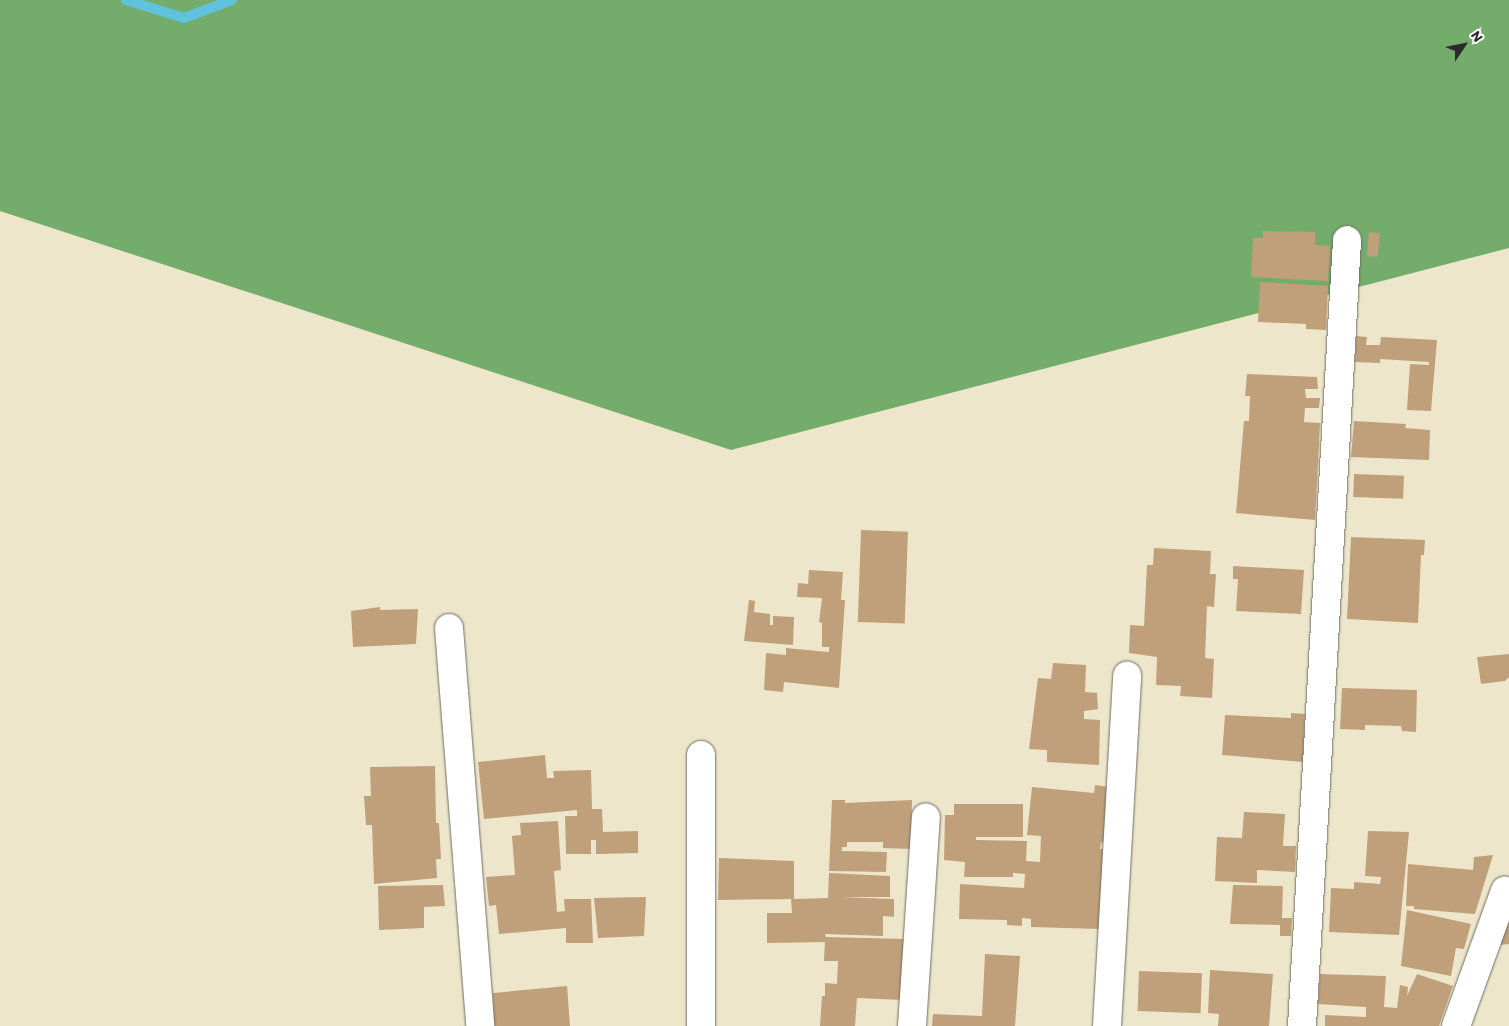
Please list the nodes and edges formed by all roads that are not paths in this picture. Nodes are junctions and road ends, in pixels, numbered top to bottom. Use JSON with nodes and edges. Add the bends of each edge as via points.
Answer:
{"nodes":[{"id":1,"x":1347,"y":240,"type":"dead end"},
{"id":2,"x":449,"y":628,"type":"dead end"},
{"id":3,"x":1127,"y":676,"type":"dead end"},
{"id":4,"x":701,"y":755,"type":"dead end"},
{"id":5,"x":926,"y":817,"type":"dead end"},
{"id":6,"x":1504,"y":891,"type":"dead end"},
{"id":7,"x":480,"y":1026,"type":"edge"},
{"id":8,"x":701,"y":1026,"type":"edge"},
{"id":9,"x":912,"y":1026,"type":"edge"},
{"id":10,"x":1107,"y":1026,"type":"edge"},
{"id":11,"x":1302,"y":1026,"type":"edge"},
{"id":12,"x":1456,"y":1026,"type":"edge"}],
"edges":[{"from":1,"to":11,"type":"street"},
{"from":2,"to":7,"type":"street"},
{"from":3,"to":10,"type":"street"},
{"from":4,"to":8,"type":"street"},
{"from":5,"to":9,"type":"street"},
{"from":6,"to":12,"type":"street"}]}
